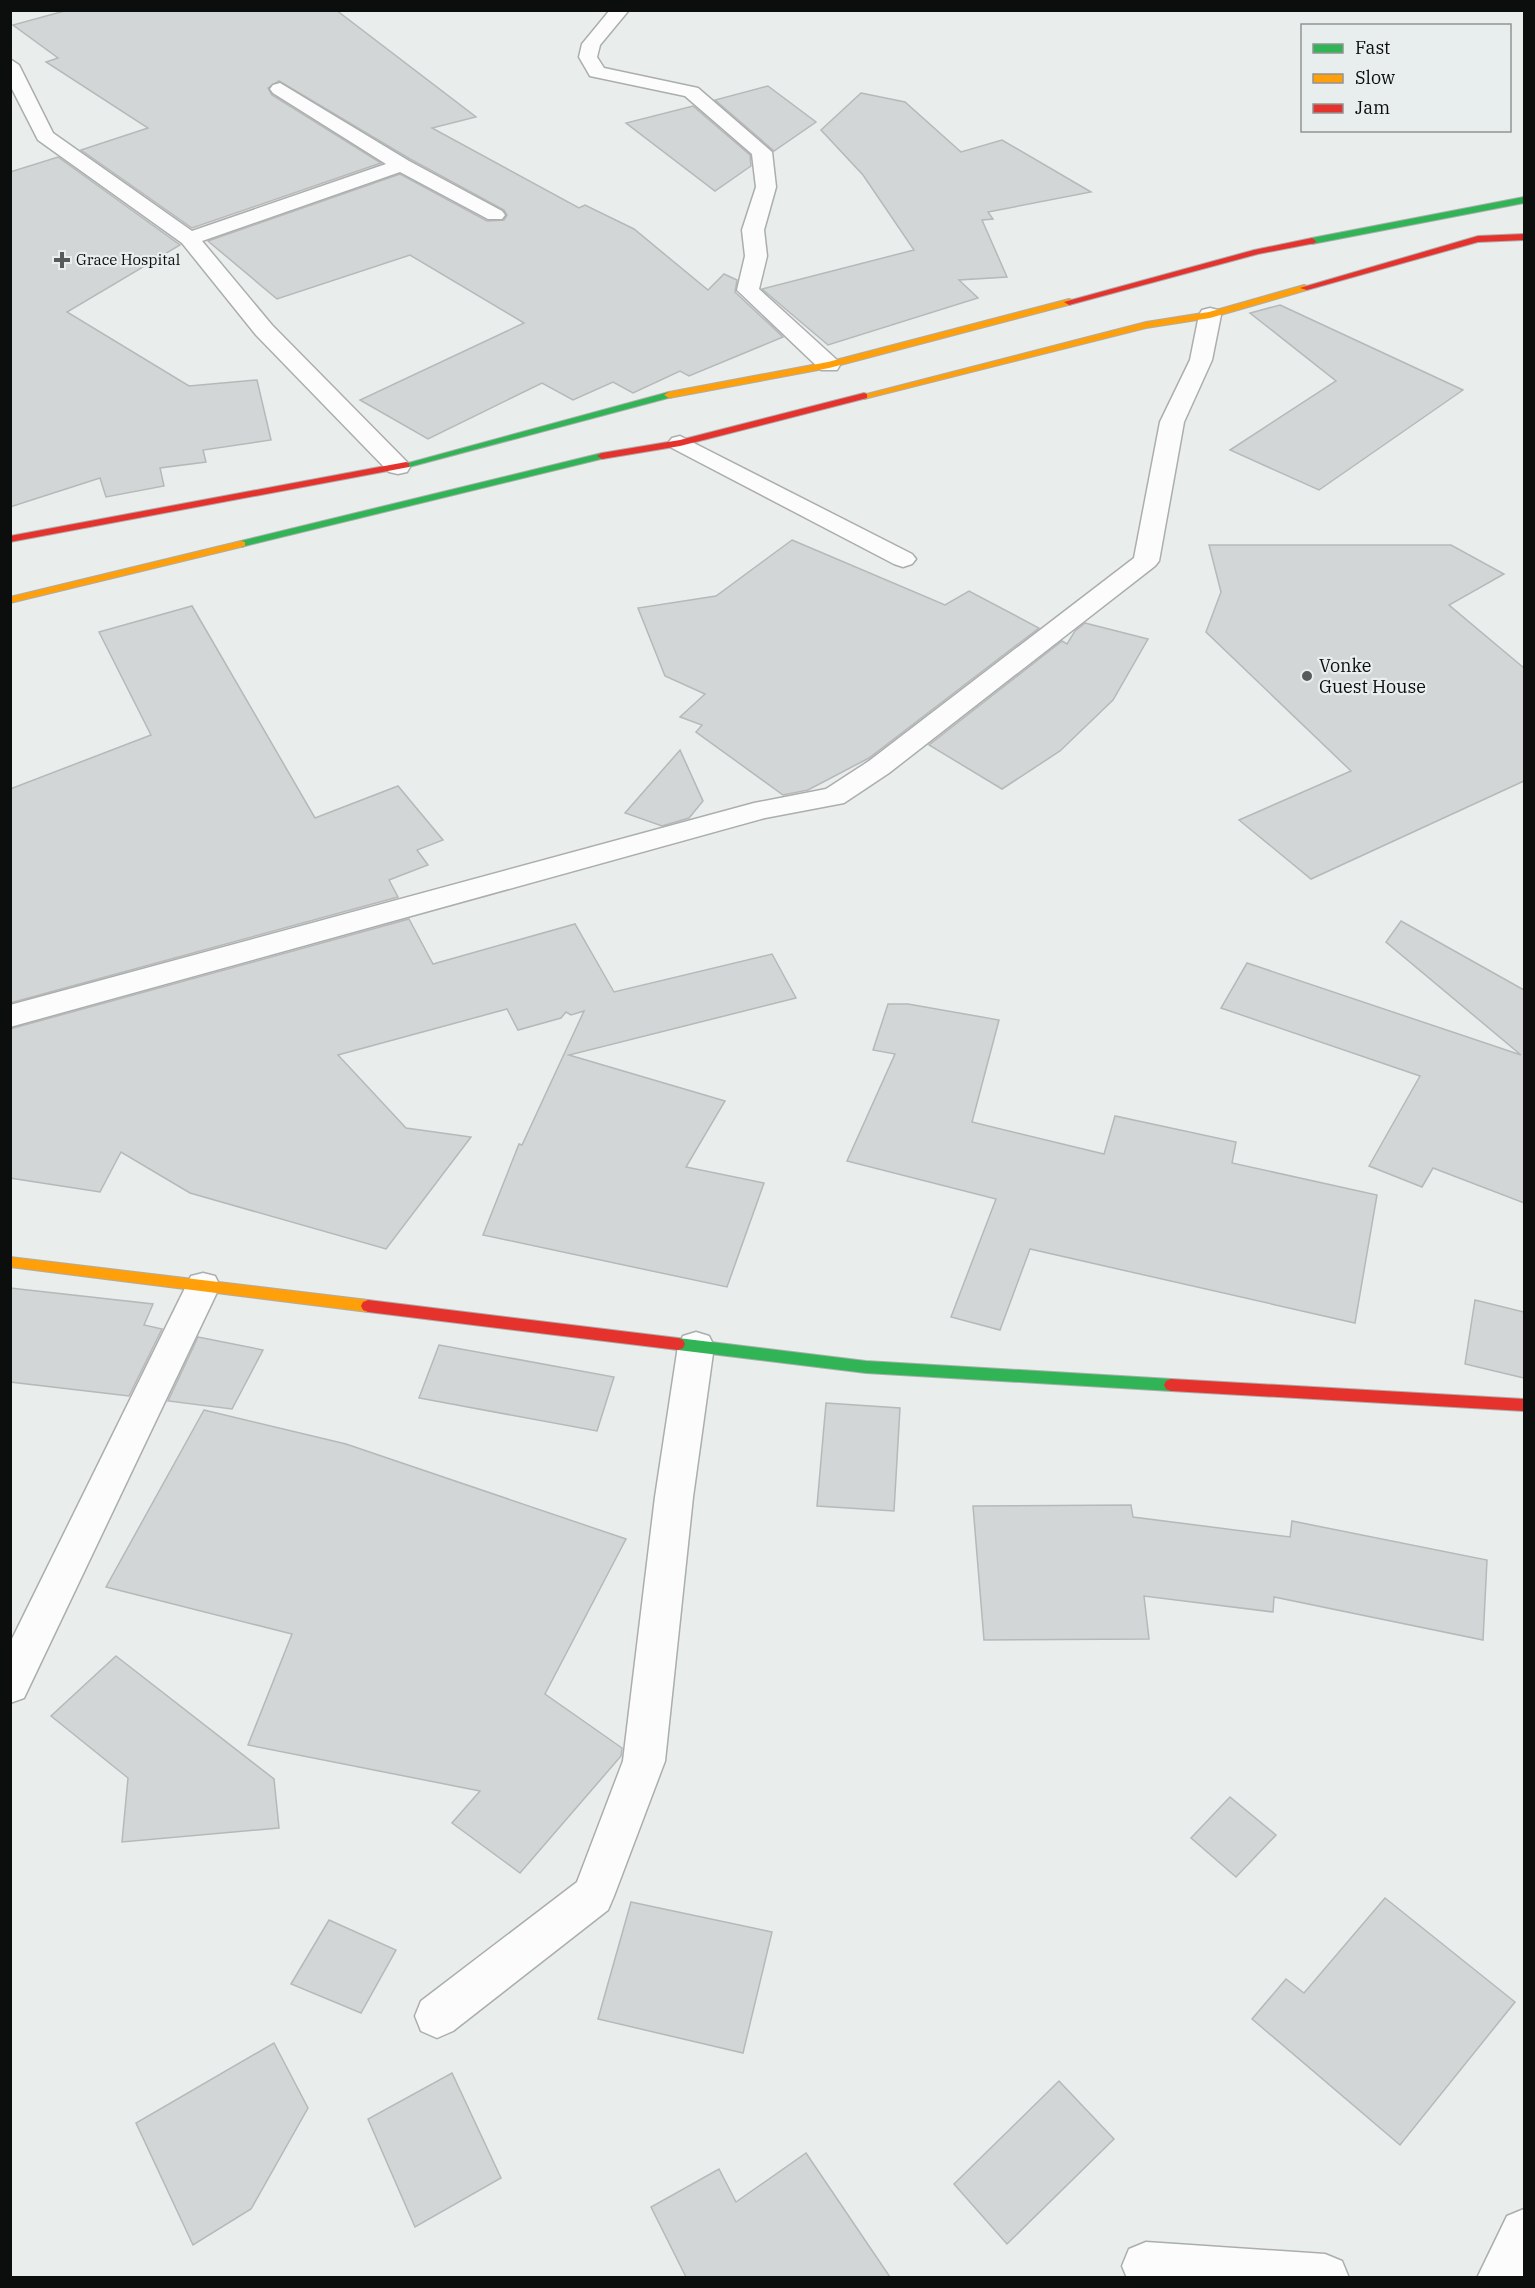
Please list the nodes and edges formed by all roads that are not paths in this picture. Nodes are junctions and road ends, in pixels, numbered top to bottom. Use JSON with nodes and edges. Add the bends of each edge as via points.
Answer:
{"nodes":[{"id":1,"x":620,"y":10,"type":"edge"},
{"id":2,"x":10,"y":65,"type":"edge"},
{"id":3,"x":280,"y":89,"type":"dead end"},
{"id":4,"x":402,"y":165,"type":"junction"},
{"id":5,"x":1524,"y":200,"type":"edge"},
{"id":6,"x":495,"y":215,"type":"dead end"},
{"id":7,"x":1524,"y":237,"type":"edge"},
{"id":8,"x":189,"y":239,"type":"junction"},
{"id":9,"x":1210,"y":315,"type":"junction"},
{"id":10,"x":829,"y":365,"type":"junction"},
{"id":11,"x":680,"y":443,"type":"junction"},
{"id":12,"x":398,"y":467,"type":"junction"},
{"id":13,"x":10,"y":539,"type":"edge"},
{"id":14,"x":903,"y":559,"type":"dead end"},
{"id":15,"x":10,"y":600,"type":"edge"},
{"id":16,"x":10,"y":1016,"type":"edge"},
{"id":17,"x":10,"y":1262,"type":"edge"},
{"id":18,"x":203,"y":1286,"type":"junction"},
{"id":19,"x":696,"y":1346,"type":"junction"},
{"id":20,"x":1524,"y":1405,"type":"edge"},
{"id":21,"x":10,"y":1684,"type":"edge"},
{"id":22,"x":437,"y":2016,"type":"dead end"},
{"id":23,"x":1524,"y":2233,"type":"edge"},
{"id":24,"x":1146,"y":2266,"type":"dead end"},
{"id":25,"x":1325,"y":2277,"type":"edge"},
{"id":26,"x":1501,"y":2277,"type":"edge"}],
"edges":[{"from":1,"to":10,"type":"street","via":[[591,44],[588,57],[597,72],[691,92],[762,152],[766,187],[753,230],[756,256],[748,290]]},
{"from":2,"to":8,"type":"street","via":[[45,136]]},
{"from":3,"to":4,"type":"street"},
{"from":4,"to":6,"type":"street"},
{"from":4,"to":8,"type":"street"},
{"from":5,"to":10,"type":"main road","via":[[1257,252]]},
{"from":7,"to":9,"type":"main road","via":[[1478,239]]},
{"from":8,"to":12,"type":"street","via":[[264,330]]},
{"from":9,"to":11,"type":"main road","via":[[1146,325]]},
{"from":9,"to":16,"type":"street","via":[[1201,360],[1172,422],[1146,561],[879,767],[834,797],[764,809]]},
{"from":10,"to":12,"type":"main road","via":[[654,398]]},
{"from":11,"to":14,"type":"street"},
{"from":11,"to":15,"type":"main road","via":[[621,452]]},
{"from":12,"to":13,"type":"main road"},
{"from":17,"to":18,"type":"main road"},
{"from":18,"to":19,"type":"main road"},
{"from":18,"to":21,"type":"street"},
{"from":19,"to":20,"type":"main road","via":[[866,1367]]},
{"from":19,"to":22,"type":"street","via":[[674,1497],[644,1761],[593,1896]]},
{"from":23,"to":26,"type":"street"},
{"from":24,"to":25,"type":"street"}]}
